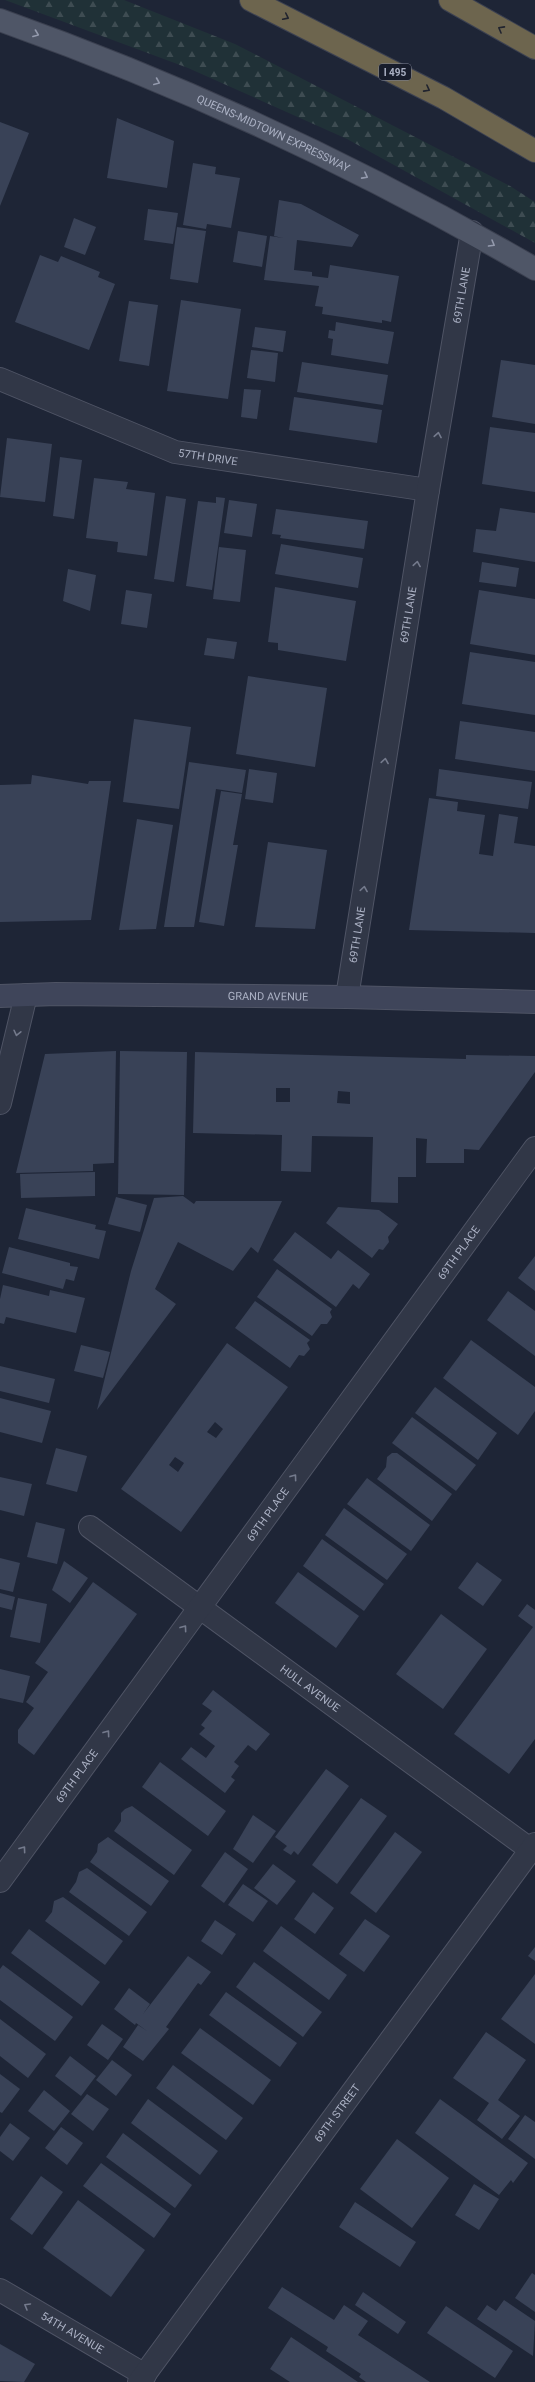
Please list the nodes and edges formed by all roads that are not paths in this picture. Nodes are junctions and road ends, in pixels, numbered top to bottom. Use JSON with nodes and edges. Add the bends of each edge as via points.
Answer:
{"nodes":[{"id":1,"x":251,"y":0,"type":"edge"},
{"id":2,"x":450,"y":0,"type":"edge"},
{"id":3,"x":0,"y":20,"type":"edge"},
{"id":4,"x":535,"y":48,"type":"edge"},
{"id":5,"x":535,"y":151,"type":"edge"},
{"id":6,"x":472,"y":232,"type":"junction"},
{"id":7,"x":535,"y":269,"type":"edge"},
{"id":8,"x":0,"y":379,"type":"edge"},
{"id":9,"x":428,"y":490,"type":"junction"},
{"id":10,"x":26,"y":995,"type":"junction"},
{"id":11,"x":0,"y":996,"type":"edge"},
{"id":12,"x":347,"y":997,"type":"junction"},
{"id":13,"x":535,"y":1002,"type":"edge"},
{"id":14,"x":0,"y":1103,"type":"edge"},
{"id":15,"x":535,"y":1148,"type":"edge"},
{"id":16,"x":90,"y":1527,"type":"dead end"},
{"id":17,"x":199,"y":1606,"type":"junction"},
{"id":18,"x":533,"y":1847,"type":"edge"},
{"id":19,"x":0,"y":1881,"type":"edge"},
{"id":20,"x":0,"y":2290,"type":"edge"},
{"id":21,"x":142,"y":2378,"type":"edge"}],
"edges":[{"from":1,"to":5,"type":"highway","number":"I 495","one_way":true,"via":[[444,98]]},
{"from":4,"to":2,"type":"highway","one_way":true},
{"from":3,"to":6,"type":"main road","name":"QUEENS-MIDTOWN EXPRESSWAY","one_way":true,"via":[[128,69],[241,117],[352,169]]},
{"from":6,"to":7,"type":"main road","name":"QUEENS-MIDTOWN EXPRESSWAY","one_way":true},
{"from":9,"to":6,"type":"street","name":"69TH LANE","one_way":true},
{"from":8,"to":9,"type":"street","name":"57TH DRIVE","via":[[175,452]]},
{"from":12,"to":9,"type":"street","name":"69TH LANE","one_way":true},
{"from":10,"to":11,"type":"main road","name":"GRAND AVENUE"},
{"from":10,"to":12,"type":"main road","name":"GRAND AVENUE"},
{"from":10,"to":14,"type":"street","one_way":true},
{"from":12,"to":13,"type":"main road","name":"GRAND AVENUE"},
{"from":17,"to":15,"type":"street","name":"69TH PLACE","one_way":true},
{"from":16,"to":17,"type":"street","name":"HULL AVENUE"},
{"from":17,"to":18,"type":"street","name":"HULL AVENUE"},
{"from":19,"to":17,"type":"street","name":"69TH PLACE","one_way":true},
{"from":18,"to":21,"type":"street","name":"69TH STREET"},
{"from":21,"to":20,"type":"street","name":"54TH AVENUE","one_way":true}]}
